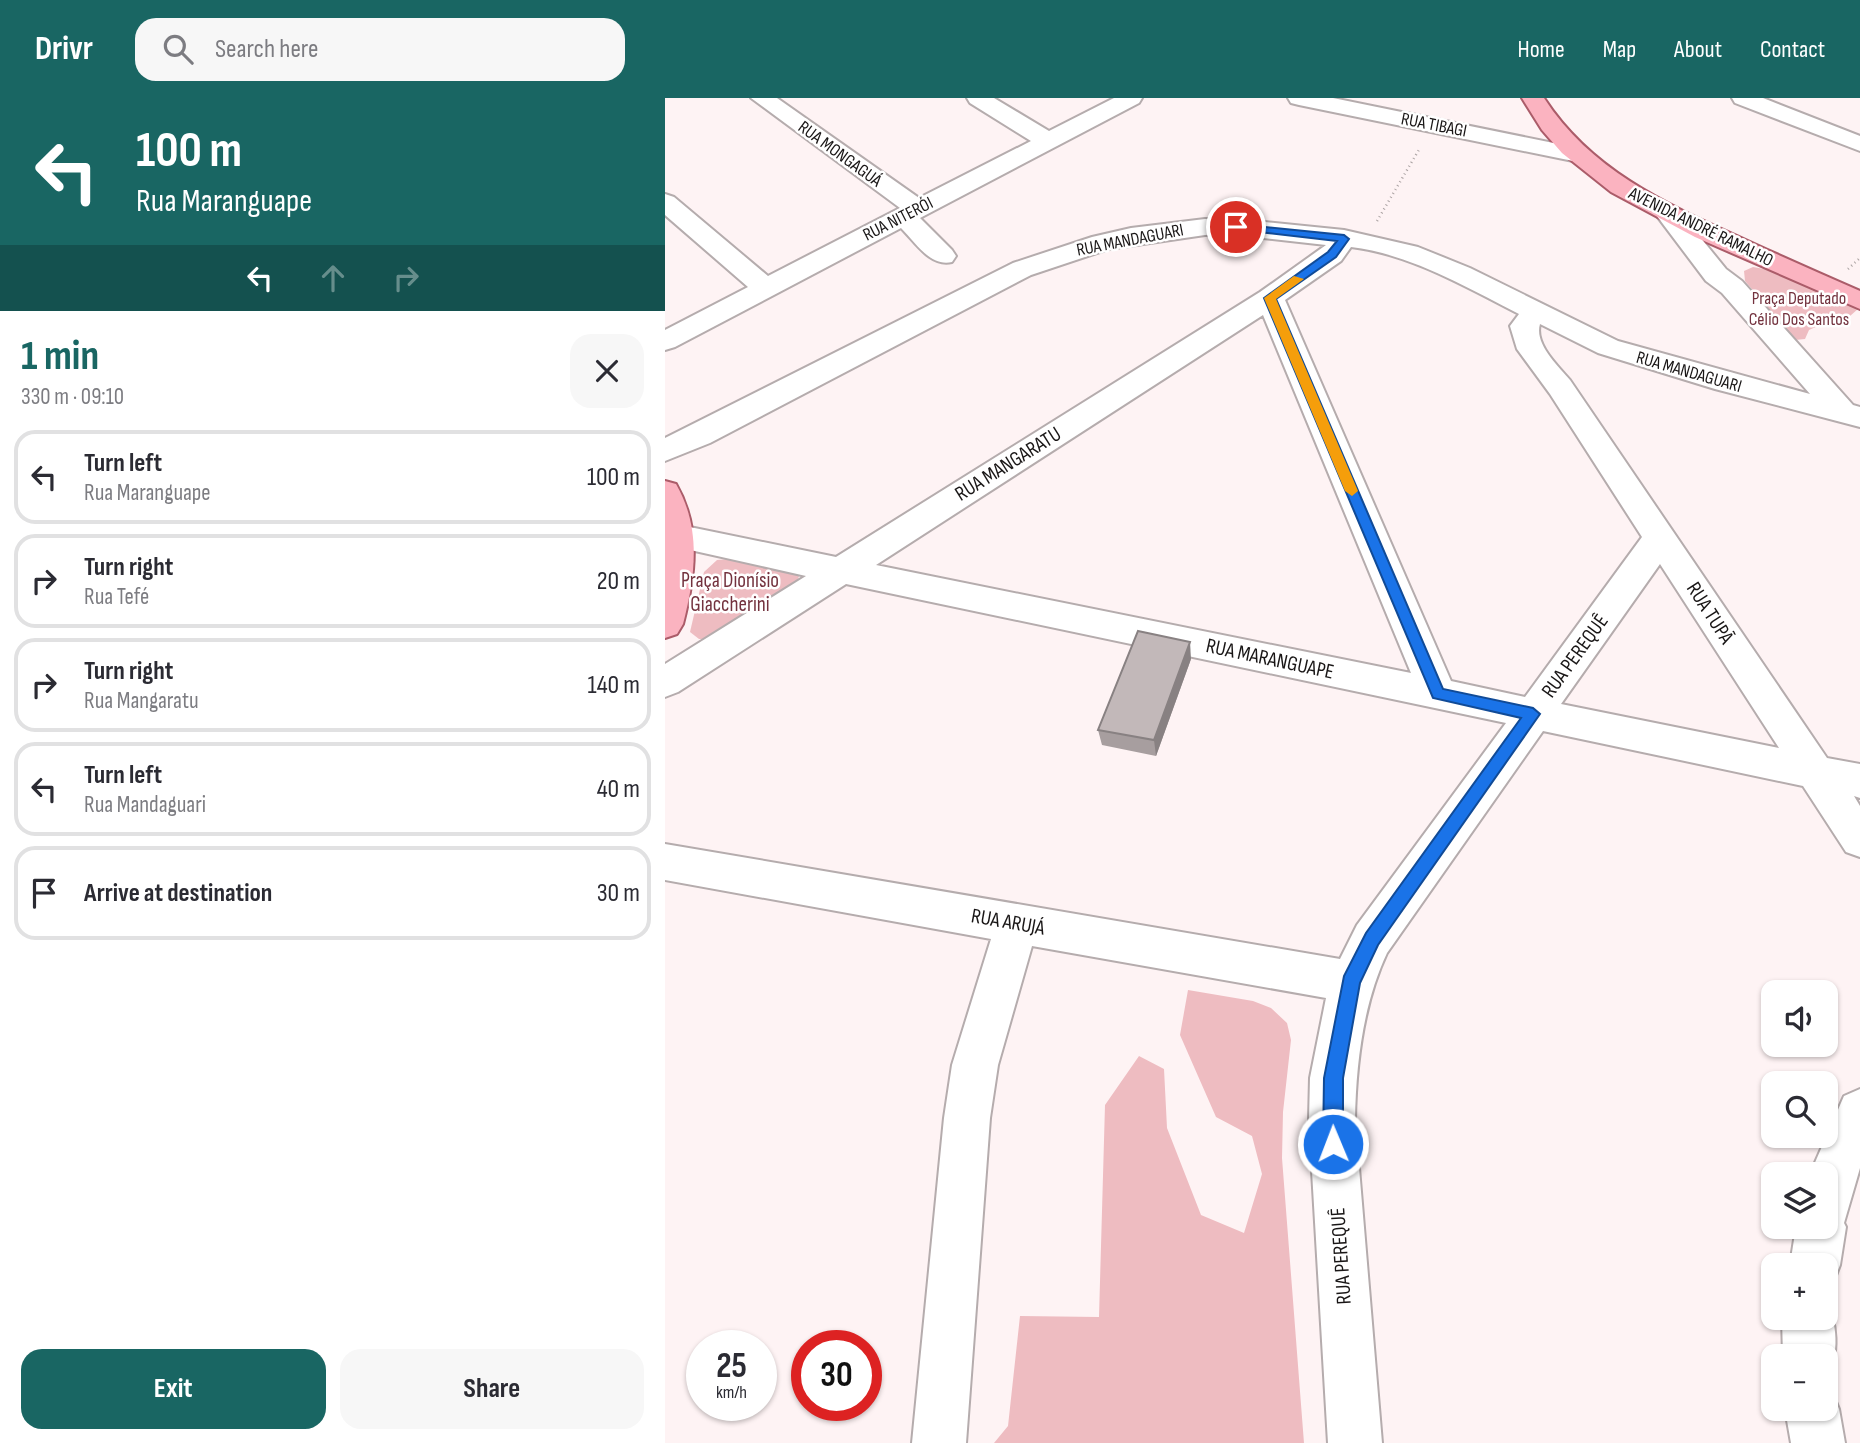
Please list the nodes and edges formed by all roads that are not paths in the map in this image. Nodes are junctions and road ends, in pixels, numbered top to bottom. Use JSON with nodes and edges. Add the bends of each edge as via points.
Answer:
{"nodes":[{"id":1,"x":762,"y":98,"type":"edge"},
{"id":2,"x":978,"y":98,"type":"edge"},
{"id":3,"x":1131,"y":98,"type":"edge"},
{"id":4,"x":1299,"y":98,"type":"edge"},
{"id":5,"x":1743,"y":98,"type":"edge"},
{"id":6,"x":1538,"y":106,"type":"edge"},
{"id":7,"x":1577,"y":117,"type":"dead end"},
{"id":8,"x":1798,"y":120,"type":"junction"},
{"id":9,"x":1860,"y":123,"type":"edge"},
{"id":10,"x":1487,"y":136,"type":"junction"},
{"id":11,"x":1048,"y":141,"type":"junction"},
{"id":12,"x":1603,"y":143,"type":"dead end"},
{"id":13,"x":1860,"y":145,"type":"edge"},
{"id":14,"x":1578,"y":155,"type":"junction"},
{"id":15,"x":1631,"y":165,"type":"dead end"},
{"id":16,"x":665,"y":202,"type":"edge"},
{"id":17,"x":911,"y":212,"type":"junction"},
{"id":18,"x":1668,"y":215,"type":"junction"},
{"id":19,"x":1355,"y":240,"type":"junction"},
{"id":20,"x":943,"y":256,"type":"dead end"},
{"id":21,"x":1763,"y":258,"type":"junction"},
{"id":22,"x":1856,"y":268,"type":"edge"},
{"id":23,"x":1732,"y":286,"type":"junction"},
{"id":24,"x":766,"y":288,"type":"junction"},
{"id":25,"x":1270,"y":298,"type":"junction"},
{"id":26,"x":1860,"y":301,"type":"edge"},
{"id":27,"x":1534,"y":313,"type":"junction"},
{"id":28,"x":1772,"y":333,"type":"junction"},
{"id":29,"x":665,"y":341,"type":"edge"},
{"id":30,"x":1608,"y":347,"type":"junction"},
{"id":31,"x":1725,"y":382,"type":"junction"},
{"id":32,"x":1560,"y":387,"type":"junction"},
{"id":33,"x":1854,"y":421,"type":"edge"},
{"id":34,"x":665,"y":450,"type":"edge"},
{"id":35,"x":665,"y":492,"type":"edge"},
{"id":36,"x":680,"y":537,"type":"junction"},
{"id":37,"x":1660,"y":538,"type":"junction"},
{"id":38,"x":842,"y":570,"type":"junction"},
{"id":39,"x":665,"y":624,"type":"edge"},
{"id":40,"x":665,"y":682,"type":"edge"},
{"id":41,"x":1438,"y":694,"type":"junction"},
{"id":42,"x":1533,"y":714,"type":"junction"},
{"id":43,"x":1812,"y":769,"type":"junction"},
{"id":44,"x":1860,"y":781,"type":"edge"},
{"id":45,"x":1860,"y":839,"type":"edge"},
{"id":46,"x":665,"y":862,"type":"edge"},
{"id":47,"x":1017,"y":924,"type":"junction"},
{"id":48,"x":1351,"y":982,"type":"junction"},
{"id":49,"x":1860,"y":1112,"type":"edge"},
{"id":50,"x":1838,"y":1163,"type":"edge"},
{"id":51,"x":1814,"y":1421,"type":"edge"},
{"id":52,"x":939,"y":1443,"type":"edge"},
{"id":53,"x":1355,"y":1443,"type":"edge"},
{"id":54,"x":1818,"y":1443,"type":"edge"}],
"edges":[{"from":1,"to":17,"type":"street","name":"RUA MONGAGUÁ"},
{"from":2,"to":11,"type":"street"},
{"from":3,"to":11,"type":"street","name":"RUA NITERÓI"},
{"from":4,"to":10,"type":"street","name":"RUA TIBAGI"},
{"from":5,"to":8,"type":"street"},
{"from":6,"to":7,"type":"main road"},
{"from":6,"to":10,"type":"street","name":"RUA TIBAGI","via":[[1512,130]]},
{"from":6,"to":14,"type":"main road","name":"AVENIDA ANDRÉ RAMALHO"},
{"from":8,"to":9,"type":"street"},
{"from":8,"to":13,"type":"street"},
{"from":10,"to":14,"type":"street","name":"RUA TIBAGI"},
{"from":11,"to":17,"type":"street","name":"RUA NITERÓI"},
{"from":12,"to":14,"type":"main road"},
{"from":14,"to":18,"type":"main road","name":"AVENIDA ANDRÉ RAMALHO"},
{"from":15,"to":22,"type":"main road","name":"AVENIDA ANDRÉ RAMALHO","via":[[1690,201]]},
{"from":16,"to":24,"type":"street"},
{"from":17,"to":20,"type":"street","name":"RUA MONGAGUÁ"},
{"from":17,"to":24,"type":"street","name":"RUA NITERÓI"},
{"from":18,"to":21,"type":"main road","name":"AVENIDA ANDRÉ RAMALHO"},
{"from":18,"to":23,"type":"street","via":[[1716,275]]},
{"from":19,"to":25,"type":"street","name":"RUA MANGARATU"},
{"from":19,"to":27,"type":"street","name":"RUA MANDAGUARI","via":[[1434,262]]},
{"from":19,"to":34,"type":"street","name":"RUA MANDAGUARI","via":[[1205,227],[1131,236],[1063,253],[976,290]]},
{"from":21,"to":23,"type":"street","via":[[1732,268]]},
{"from":21,"to":26,"type":"main road","name":"AVENIDA ANDRÉ RAMALHO"},
{"from":23,"to":28,"type":"street"},
{"from":24,"to":29,"type":"street","name":"RUA NITERÓI"},
{"from":25,"to":38,"type":"street","name":"RUA MANGARATU"},
{"from":25,"to":41,"type":"street"},
{"from":27,"to":30,"type":"street","name":"RUA MANDAGUARI"},
{"from":27,"to":32,"type":"street","name":"RUA TUPÃ","via":[[1523,336]]},
{"from":28,"to":31,"type":"street","via":[[1759,364]]},
{"from":28,"to":33,"type":"street"},
{"from":30,"to":31,"type":"street","name":"RUA MANDAGUARI"},
{"from":30,"to":32,"type":"street","via":[[1577,363]]},
{"from":31,"to":33,"type":"street","name":"RUA MANDAGUARI"},
{"from":32,"to":37,"type":"street","name":"RUA TUPÃ"},
{"from":35,"to":36,"type":"main road"},
{"from":36,"to":38,"type":"street","name":"RUA MARANGUAPE"},
{"from":36,"to":39,"type":"main road"},
{"from":37,"to":42,"type":"street","name":"RUA PEREQUÊ"},
{"from":37,"to":43,"type":"street","name":"RUA TUPÃ"},
{"from":38,"to":40,"type":"street","name":"RUA MANGARATU"},
{"from":38,"to":41,"type":"street","name":"RUA MARANGUAPE"},
{"from":41,"to":42,"type":"street","name":"RUA MARANGUAPE"},
{"from":42,"to":43,"type":"street","name":"RUA MARANGUAPE"},
{"from":42,"to":48,"type":"street","name":"RUA PEREQUÊ","via":[[1372,939]]},
{"from":43,"to":44,"type":"street","name":"RUA MARANGUAPE"},
{"from":43,"to":45,"type":"street","name":"RUA TUPÃ"},
{"from":46,"to":47,"type":"street","name":"RUA ARUJÁ"},
{"from":47,"to":48,"type":"street","name":"RUA ARUJÁ"},
{"from":47,"to":52,"type":"street","via":[[971,1091]]},
{"from":48,"to":53,"type":"street","name":"RUA PEREQUÊ","via":[[1333,1078],[1332,1120]]},
{"from":49,"to":50,"type":"street"},
{"from":51,"to":54,"type":"street"}]}
